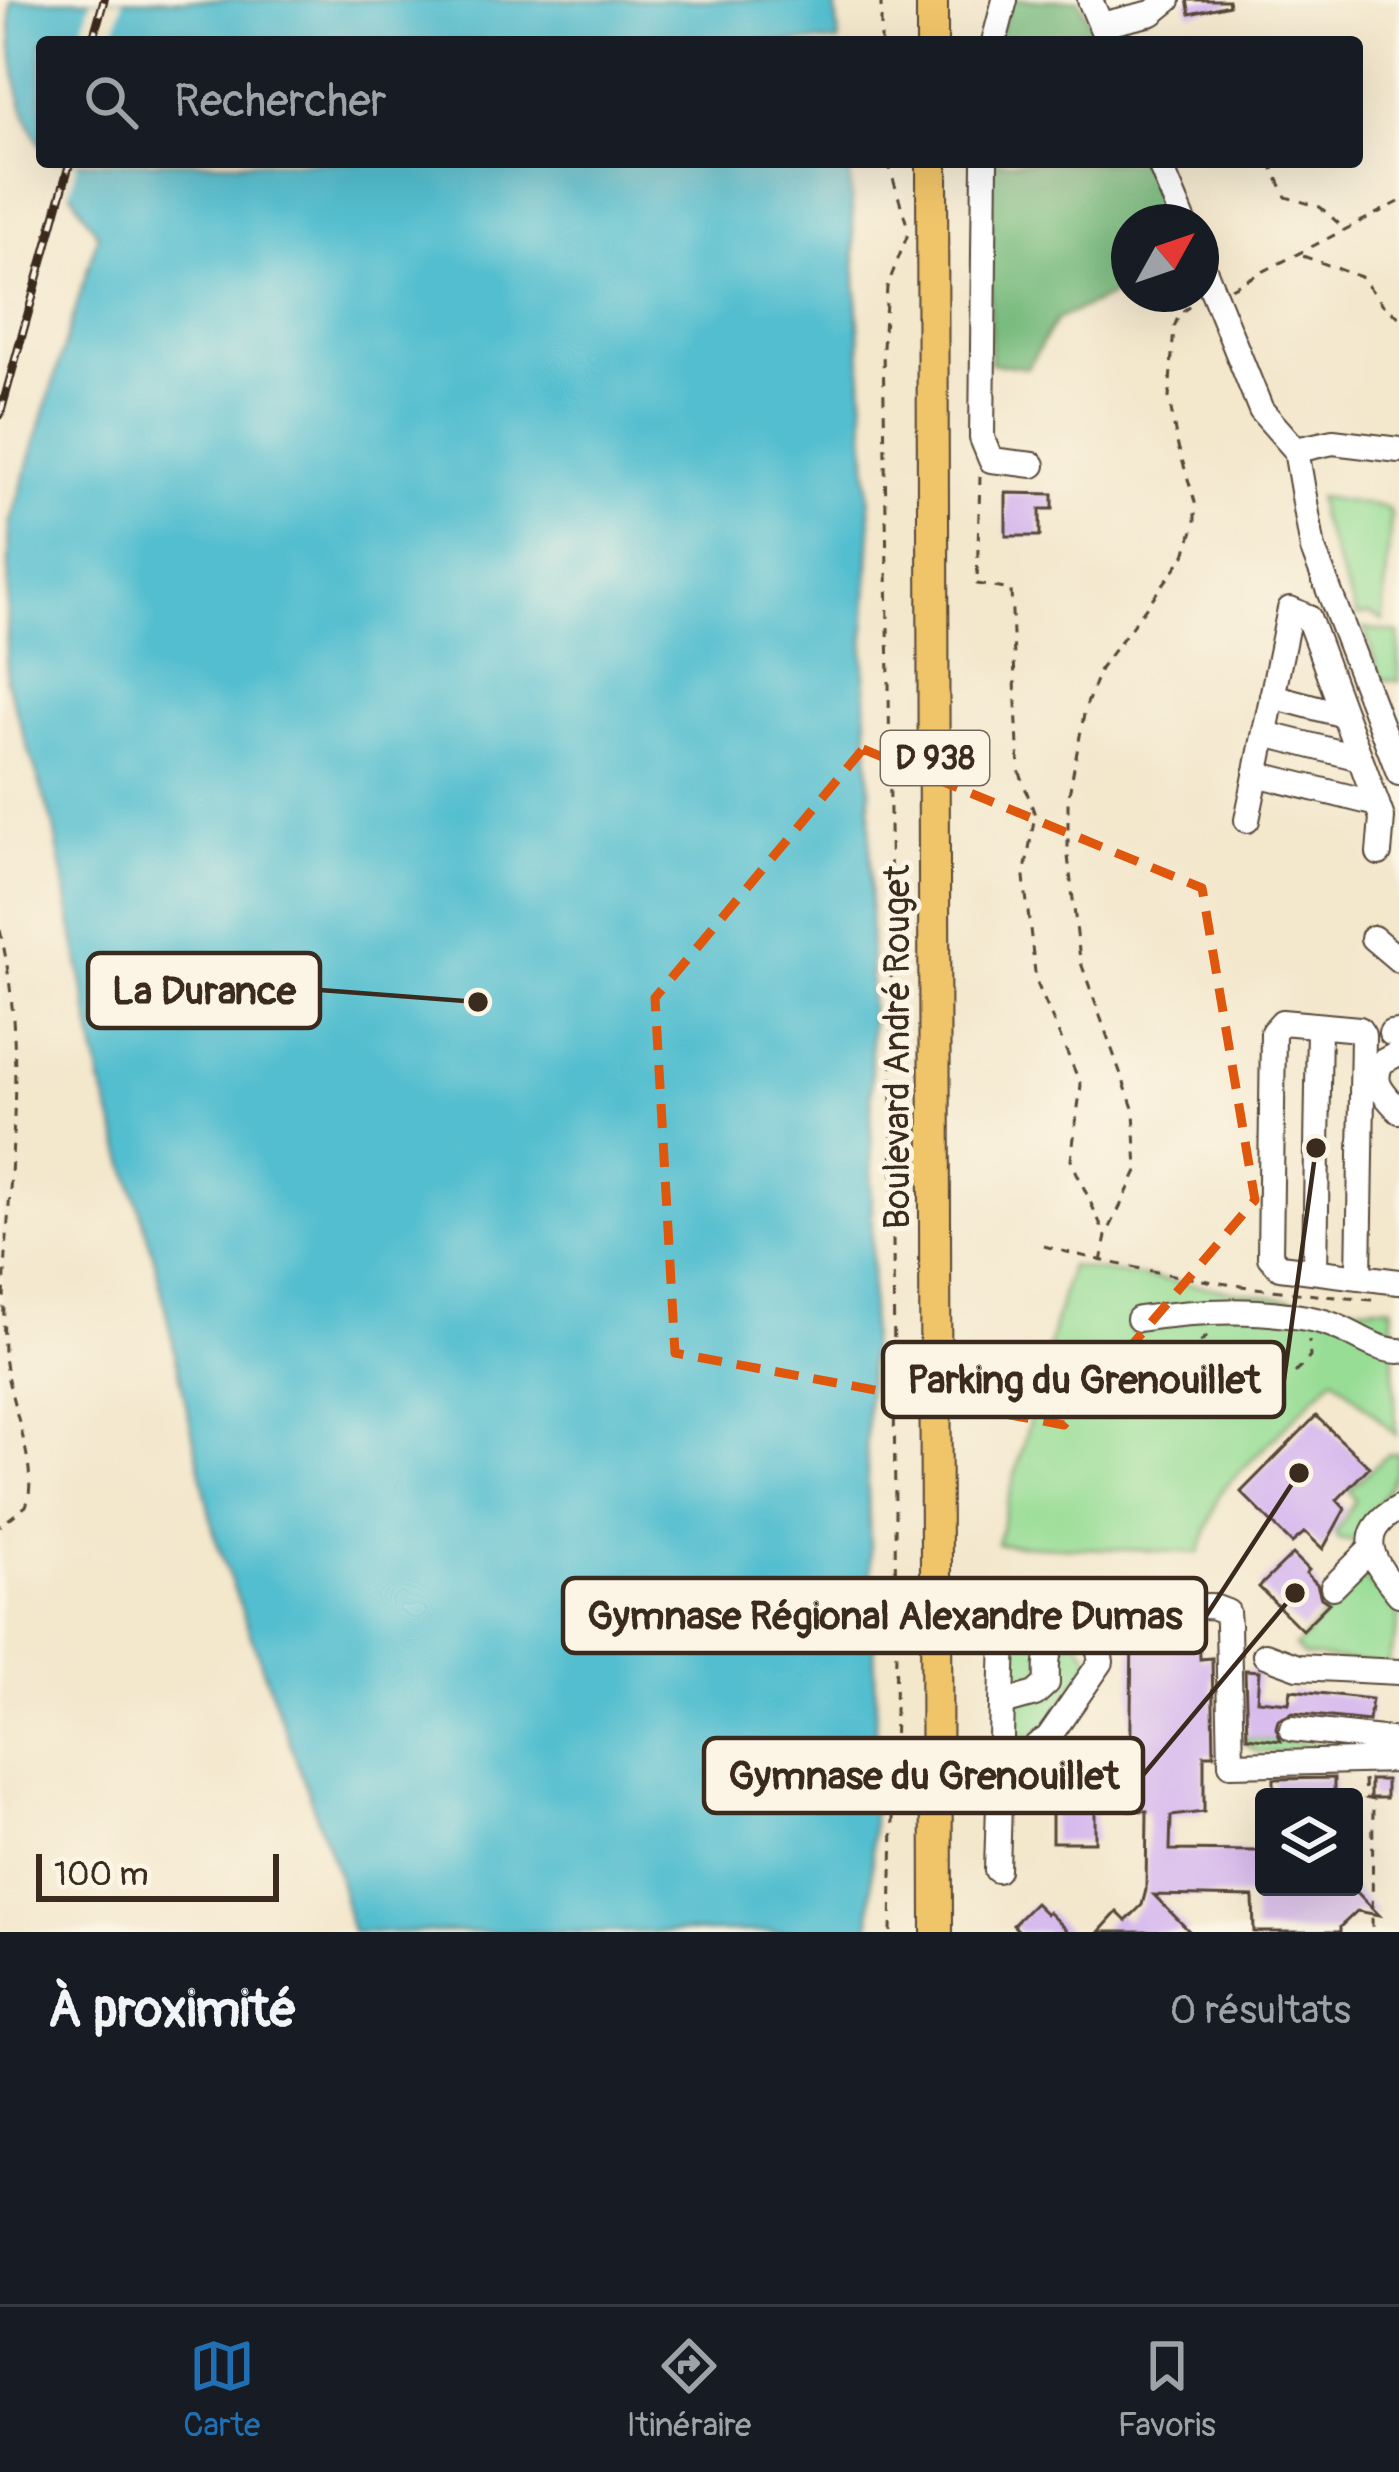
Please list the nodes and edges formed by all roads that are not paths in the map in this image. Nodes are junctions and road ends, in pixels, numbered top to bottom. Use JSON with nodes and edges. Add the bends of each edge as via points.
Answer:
{"nodes":[{"id":1,"x":932,"y":0,"type":"edge"},
{"id":2,"x":1005,"y":0,"type":"edge"},
{"id":3,"x":1090,"y":0,"type":"edge"},
{"id":4,"x":1168,"y":0,"type":"edge"},
{"id":5,"x":1139,"y":7,"type":"edge"},
{"id":6,"x":1104,"y":33,"type":"edge"},
{"id":7,"x":932,"y":36,"type":"edge"},
{"id":8,"x":996,"y":36,"type":"edge"},
{"id":9,"x":932,"y":168,"type":"edge"},
{"id":10,"x":985,"y":168,"type":"edge"},
{"id":11,"x":1162,"y":168,"type":"edge"},
{"id":12,"x":1176,"y":204,"type":"edge"},
{"id":13,"x":1219,"y":305,"type":"edge"},
{"id":14,"x":1296,"y":450,"type":"junction"},
{"id":15,"x":1399,"y":450,"type":"edge"},
{"id":16,"x":1034,"y":465,"type":"dead end"},
{"id":17,"x":1280,"y":659,"type":"junction"},
{"id":18,"x":1327,"y":669,"type":"junction"},
{"id":19,"x":1272,"y":696,"type":"junction"},
{"id":20,"x":1344,"y":715,"type":"junction"},
{"id":21,"x":1265,"y":734,"type":"junction"},
{"id":22,"x":1360,"y":758,"type":"junction"},
{"id":23,"x":1399,"y":773,"type":"edge"},
{"id":24,"x":1256,"y":774,"type":"junction"},
{"id":25,"x":1377,"y":804,"type":"junction"},
{"id":26,"x":1247,"y":820,"type":"dead end"},
{"id":27,"x":1379,"y":854,"type":"dead end"},
{"id":28,"x":1373,"y":938,"type":"dead end"},
{"id":29,"x":1399,"y":960,"type":"edge"},
{"id":30,"x":1319,"y":1026,"type":"junction"},
{"id":31,"x":1386,"y":1051,"type":"edge"},
{"id":32,"x":1399,"y":1111,"type":"edge"},
{"id":33,"x":1315,"y":1271,"type":"junction"},
{"id":34,"x":1359,"y":1276,"type":"junction"},
{"id":35,"x":1399,"y":1282,"type":"edge"},
{"id":36,"x":1139,"y":1319,"type":"dead end"},
{"id":37,"x":1399,"y":1351,"type":"edge"},
{"id":38,"x":1397,"y":1506,"type":"edge"},
{"id":39,"x":1371,"y":1549,"type":"junction"},
{"id":40,"x":1333,"y":1587,"type":"dead end"},
{"id":41,"x":1396,"y":1589,"type":"edge"},
{"id":42,"x":1069,"y":1622,"type":"junction"},
{"id":43,"x":1264,"y":1655,"type":"dead end"},
{"id":44,"x":1399,"y":1672,"type":"edge"},
{"id":45,"x":1003,"y":1703,"type":"junction"},
{"id":46,"x":1292,"y":1729,"type":"dead end"},
{"id":47,"x":1399,"y":1741,"type":"edge"},
{"id":48,"x":1037,"y":1745,"type":"dead end"},
{"id":49,"x":1399,"y":1760,"type":"edge"},
{"id":50,"x":1001,"y":1774,"type":"junction"},
{"id":51,"x":1048,"y":1775,"type":"dead end"},
{"id":52,"x":997,"y":1870,"type":"dead end"},
{"id":53,"x":937,"y":1932,"type":"edge"}],
"edges":[{"from":1,"to":7,"type":"main road"},
{"from":2,"to":8,"type":"street"},
{"from":3,"to":6,"type":"street"},
{"from":4,"to":5,"type":"street","via":[[1152,13]]},
{"from":5,"to":6,"type":"street"},
{"from":9,"to":53,"type":"main road","name":"Boulevard André Rouget","number":"D 938"},
{"from":10,"to":16,"type":"street","via":[[982,438],[991,460]]},
{"from":11,"to":12,"type":"street"},
{"from":13,"to":14,"type":"street","via":[[1261,410]]},
{"from":14,"to":15,"type":"street","via":[[1333,442]]},
{"from":14,"to":23,"type":"street","via":[[1313,549]]},
{"from":17,"to":18,"type":"street"},
{"from":17,"to":18,"type":"street","via":[[1290,609],[1308,617]]},
{"from":17,"to":19,"type":"street"},
{"from":18,"to":20,"type":"street"},
{"from":19,"to":20,"type":"street"},
{"from":19,"to":21,"type":"street"},
{"from":20,"to":22,"type":"street"},
{"from":21,"to":22,"type":"street"},
{"from":21,"to":24,"type":"street"},
{"from":22,"to":25,"type":"street"},
{"from":24,"to":25,"type":"street"},
{"from":24,"to":26,"type":"street"},
{"from":25,"to":27,"type":"street"},
{"from":28,"to":29,"type":"street"},
{"from":30,"to":31,"type":"street","via":[[1362,1032]]},
{"from":30,"to":33,"type":"street"},
{"from":30,"to":33,"type":"street","via":[[1282,1022],[1274,1032],[1270,1184],[1270,1257],[1280,1267]]},
{"from":31,"to":32,"type":"street","via":[[1378,1088]]},
{"from":31,"to":34,"type":"street"},
{"from":33,"to":34,"type":"street"},
{"from":34,"to":35,"type":"street"},
{"from":36,"to":37,"type":"street","via":[[1254,1312],[1323,1321]]},
{"from":38,"to":39,"type":"street","via":[[1377,1526]]},
{"from":39,"to":40,"type":"street"},
{"from":39,"to":41,"type":"street"},
{"from":42,"to":45,"type":"street","via":[[1046,1652],[1047,1683]]},
{"from":42,"to":45,"type":"street","via":[[1005,1605]]},
{"from":42,"to":48,"type":"street","via":[[1100,1648],[1100,1662]]},
{"from":42,"to":49,"type":"street","via":[[1076,1607],[1227,1612],[1231,1764]]},
{"from":43,"to":44,"type":"street","via":[[1298,1667]]},
{"from":45,"to":50,"type":"street"},
{"from":46,"to":47,"type":"street"},
{"from":50,"to":51,"type":"street"},
{"from":50,"to":52,"type":"street"}]}
